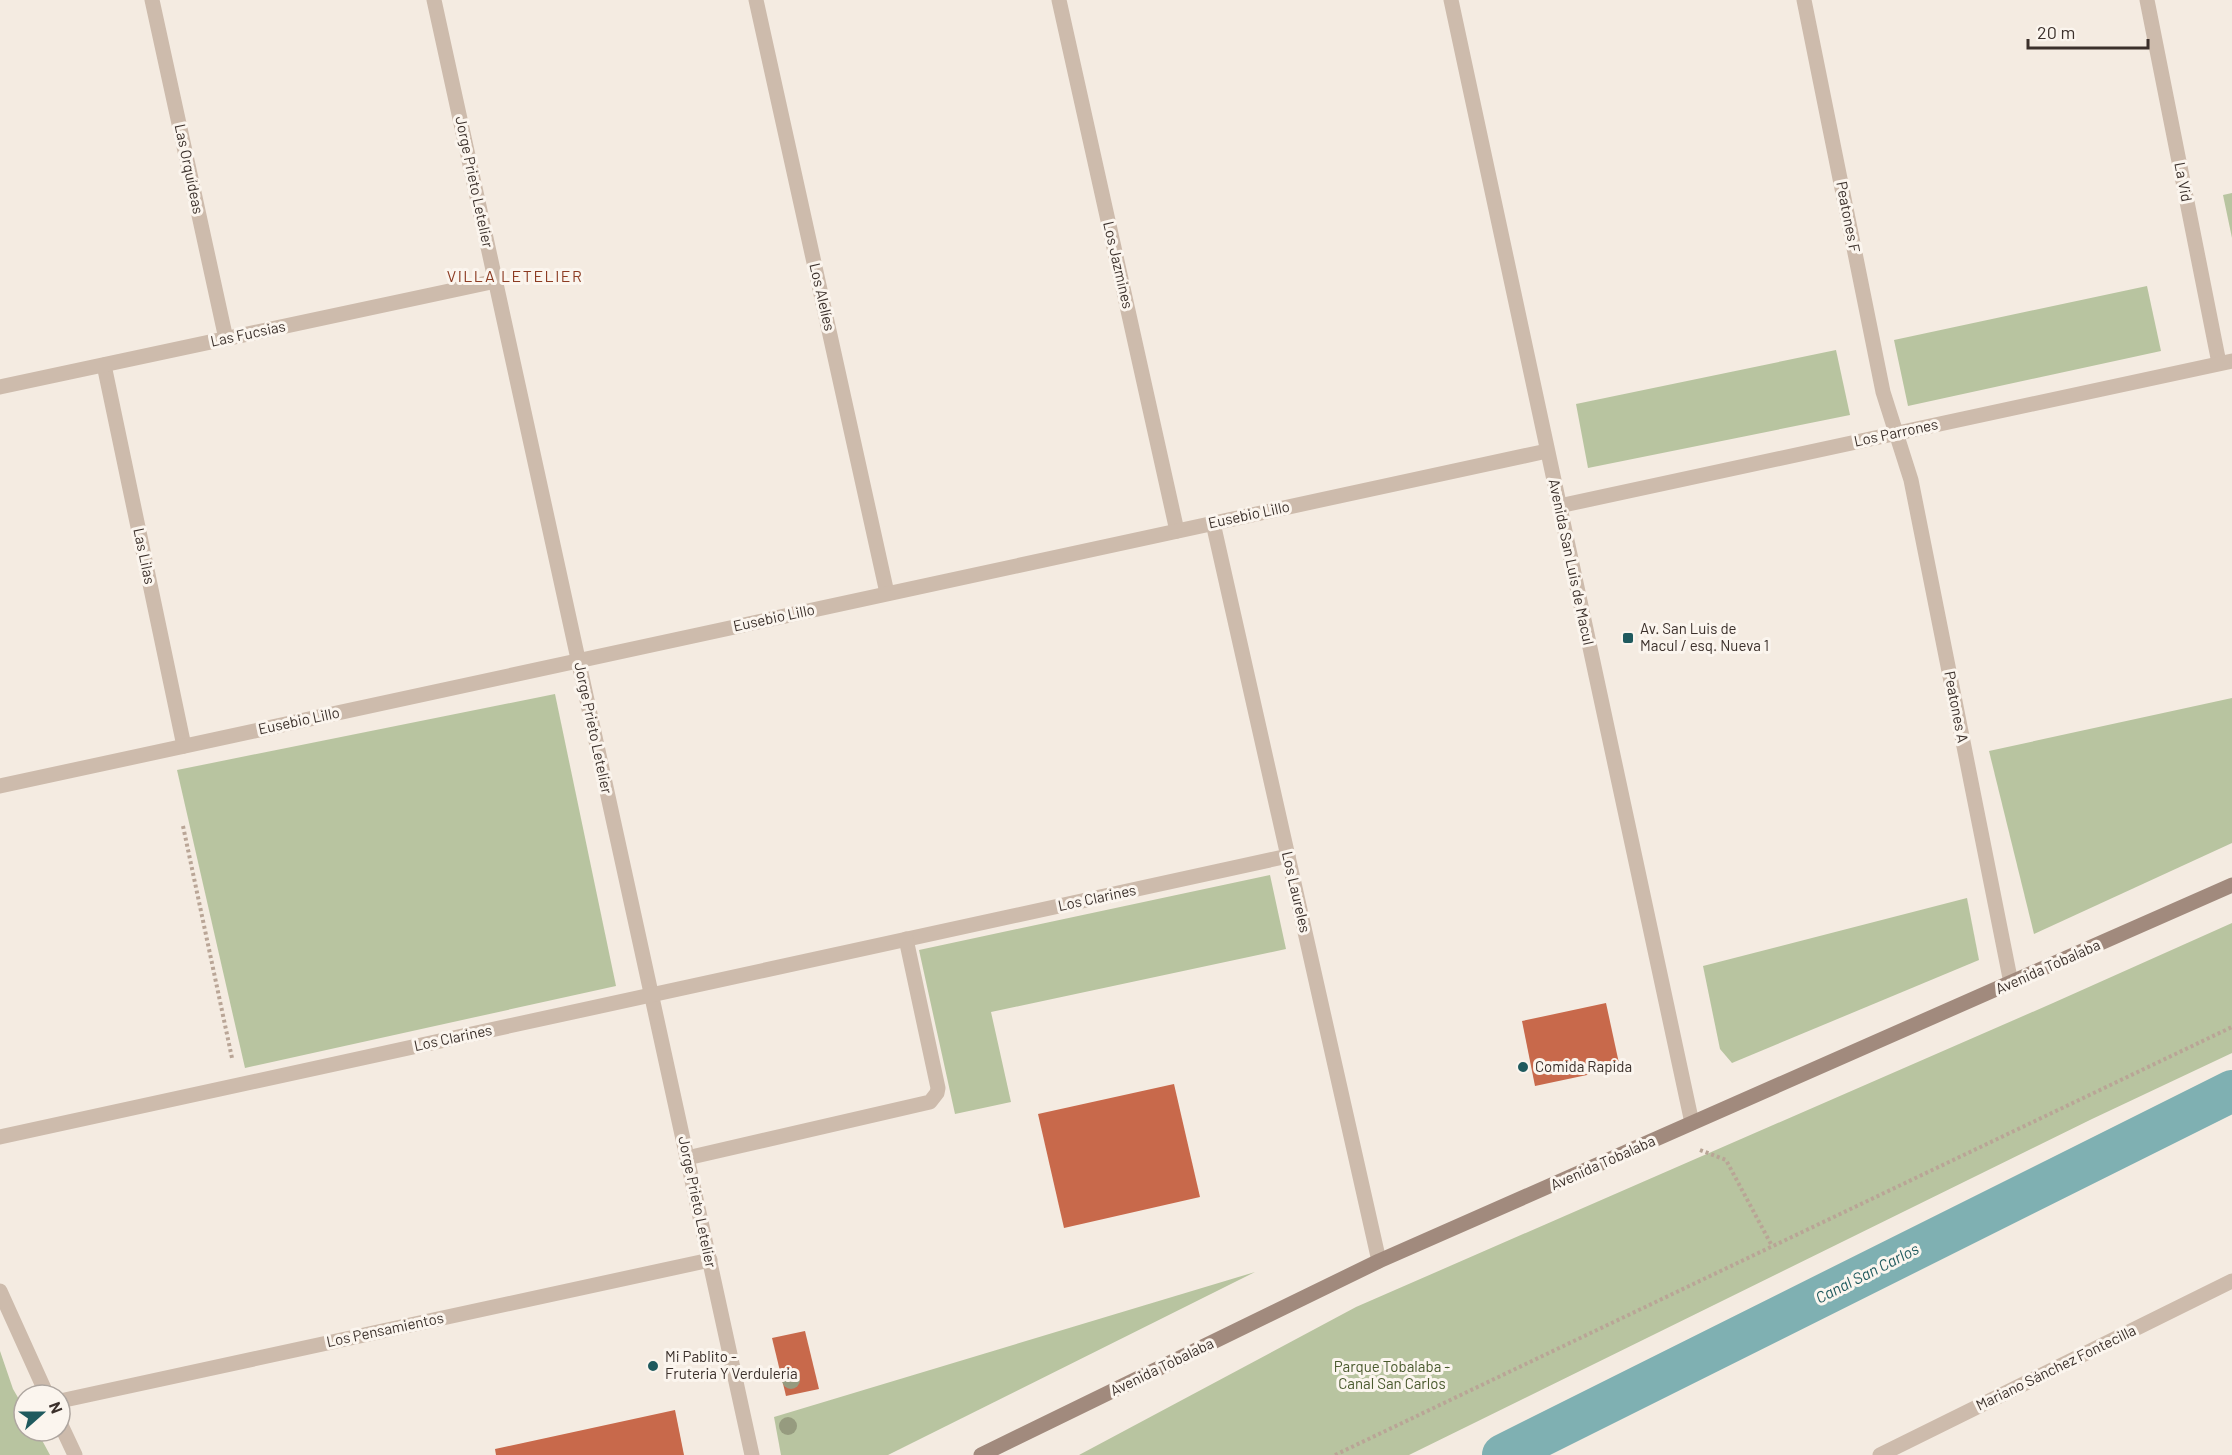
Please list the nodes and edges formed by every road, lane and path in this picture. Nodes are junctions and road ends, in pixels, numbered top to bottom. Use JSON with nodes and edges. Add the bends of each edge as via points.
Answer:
{"nodes":[{"id":1,"x":152,"y":0,"type":"edge"},
{"id":2,"x":435,"y":0,"type":"edge"},
{"id":3,"x":756,"y":0,"type":"edge"},
{"id":4,"x":1059,"y":0,"type":"edge"},
{"id":5,"x":1450,"y":0,"type":"edge"},
{"id":6,"x":1804,"y":0,"type":"edge"},
{"id":7,"x":2147,"y":0,"type":"edge"},
{"id":8,"x":496,"y":281,"type":"junction"},
{"id":9,"x":226,"y":339,"type":"junction"},
{"id":10,"x":2226,"y":362,"type":"edge"},
{"id":11,"x":104,"y":365,"type":"junction"},
{"id":12,"x":0,"y":387,"type":"edge"},
{"id":13,"x":1896,"y":433,"type":"junction"},
{"id":14,"x":1547,"y":451,"type":"junction"},
{"id":15,"x":1559,"y":506,"type":"junction"},
{"id":16,"x":1213,"y":523,"type":"junction"},
{"id":17,"x":1177,"y":531,"type":"junction"},
{"id":18,"x":888,"y":593,"type":"junction"},
{"id":19,"x":579,"y":660,"type":"junction"},
{"id":20,"x":184,"y":746,"type":"junction"},
{"id":21,"x":0,"y":786,"type":"edge"},
{"id":22,"x":183,"y":826,"type":"dead end"},
{"id":23,"x":1288,"y":856,"type":"junction"},
{"id":24,"x":2232,"y":885,"type":"edge"},
{"id":25,"x":906,"y":939,"type":"junction"},
{"id":26,"x":2011,"y":983,"type":"junction"},
{"id":27,"x":652,"y":995,"type":"junction"},
{"id":28,"x":2232,"y":1027,"type":"edge"},
{"id":29,"x":238,"y":1085,"type":"junction"},
{"id":30,"x":1692,"y":1123,"type":"junction"},
{"id":31,"x":0,"y":1137,"type":"edge"},
{"id":32,"x":1662,"y":1137,"type":"junction"},
{"id":33,"x":687,"y":1158,"type":"junction"},
{"id":34,"x":1772,"y":1246,"type":"junction"},
{"id":35,"x":710,"y":1260,"type":"junction"},
{"id":36,"x":1379,"y":1261,"type":"junction"},
{"id":37,"x":2232,"y":1281,"type":"edge"},
{"id":38,"x":0,"y":1292,"type":"edge"},
{"id":39,"x":42,"y":1383,"type":"edge"},
{"id":40,"x":72,"y":1398,"type":"edge"},
{"id":41,"x":752,"y":1455,"type":"edge"},
{"id":42,"x":981,"y":1455,"type":"edge"},
{"id":43,"x":1335,"y":1455,"type":"edge"},
{"id":44,"x":1880,"y":1455,"type":"edge"}],
"edges":[{"from":1,"to":9,"type":"street","name":"Las Orquídeas"},
{"from":2,"to":8,"type":"street","name":"Jorge Prieto Letelier"},
{"from":3,"to":18,"type":"street","name":"Los Alelíes"},
{"from":4,"to":17,"type":"street","name":"Los Jazmines"},
{"from":5,"to":14,"type":"street","name":"Avenida San Luis de Macul"},
{"from":6,"to":13,"type":"street","name":"Peatones F","via":[[1883,392]]},
{"from":7,"to":10,"type":"street","name":"La Vid"},
{"from":8,"to":9,"type":"street","name":"Las Fucsias"},
{"from":8,"to":19,"type":"street","name":"Jorge Prieto Letelier"},
{"from":9,"to":11,"type":"street","name":"Las Fucsias"},
{"from":10,"to":13,"type":"street","name":"Los Parrones"},
{"from":11,"to":12,"type":"street","name":"Las Fucsias"},
{"from":11,"to":20,"type":"street","name":"Las Lilas"},
{"from":13,"to":15,"type":"street","name":"Los Parrones"},
{"from":13,"to":26,"type":"street","name":"Peatones A","via":[[1911,480]]},
{"from":14,"to":15,"type":"street","name":"Avenida San Luis de Macul"},
{"from":14,"to":16,"type":"street","name":"Eusebio Lillo"},
{"from":15,"to":30,"type":"street","name":"Avenida San Luis de Macul"},
{"from":16,"to":17,"type":"street","name":"Eusebio Lillo"},
{"from":16,"to":23,"type":"street","name":"Los Laureles"},
{"from":17,"to":18,"type":"street","name":"Eusebio Lillo"},
{"from":18,"to":19,"type":"street","name":"Eusebio Lillo"},
{"from":19,"to":20,"type":"street","name":"Eusebio Lillo"},
{"from":19,"to":27,"type":"street","name":"Jorge Prieto Letelier"},
{"from":20,"to":21,"type":"street","name":"Eusebio Lillo"},
{"from":22,"to":29,"type":"path"},
{"from":23,"to":25,"type":"street","name":"Los Clarines"},
{"from":23,"to":36,"type":"street","name":"Los Laureles"},
{"from":24,"to":26,"type":"main road","name":"Avenida Tobalaba"},
{"from":25,"to":27,"type":"street","name":"Los Clarines"},
{"from":25,"to":33,"type":"street","via":[[938,1088],[930,1102]]},
{"from":26,"to":30,"type":"main road","name":"Avenida Tobalaba"},
{"from":27,"to":29,"type":"street","name":"Los Clarines"},
{"from":27,"to":33,"type":"street","name":"Jorge Prieto Letelier"},
{"from":28,"to":34,"type":"path"},
{"from":29,"to":31,"type":"street","name":"Los Clarines"},
{"from":30,"to":32,"type":"main road","name":"Avenida Tobalaba"},
{"from":32,"to":34,"type":"path","via":[[1726,1160]]},
{"from":32,"to":36,"type":"main road","name":"Avenida Tobalaba"},
{"from":33,"to":35,"type":"street","name":"Jorge Prieto Letelier"},
{"from":34,"to":43,"type":"path"},
{"from":35,"to":40,"type":"street","name":"Los Pensamientos"},
{"from":35,"to":41,"type":"street","name":"Jorge Prieto Letelier"},
{"from":36,"to":42,"type":"main road","name":"Avenida Tobalaba"},
{"from":37,"to":44,"type":"street","name":"Mariano Sánchez Fontecilla"},
{"from":38,"to":39,"type":"street"}]}
